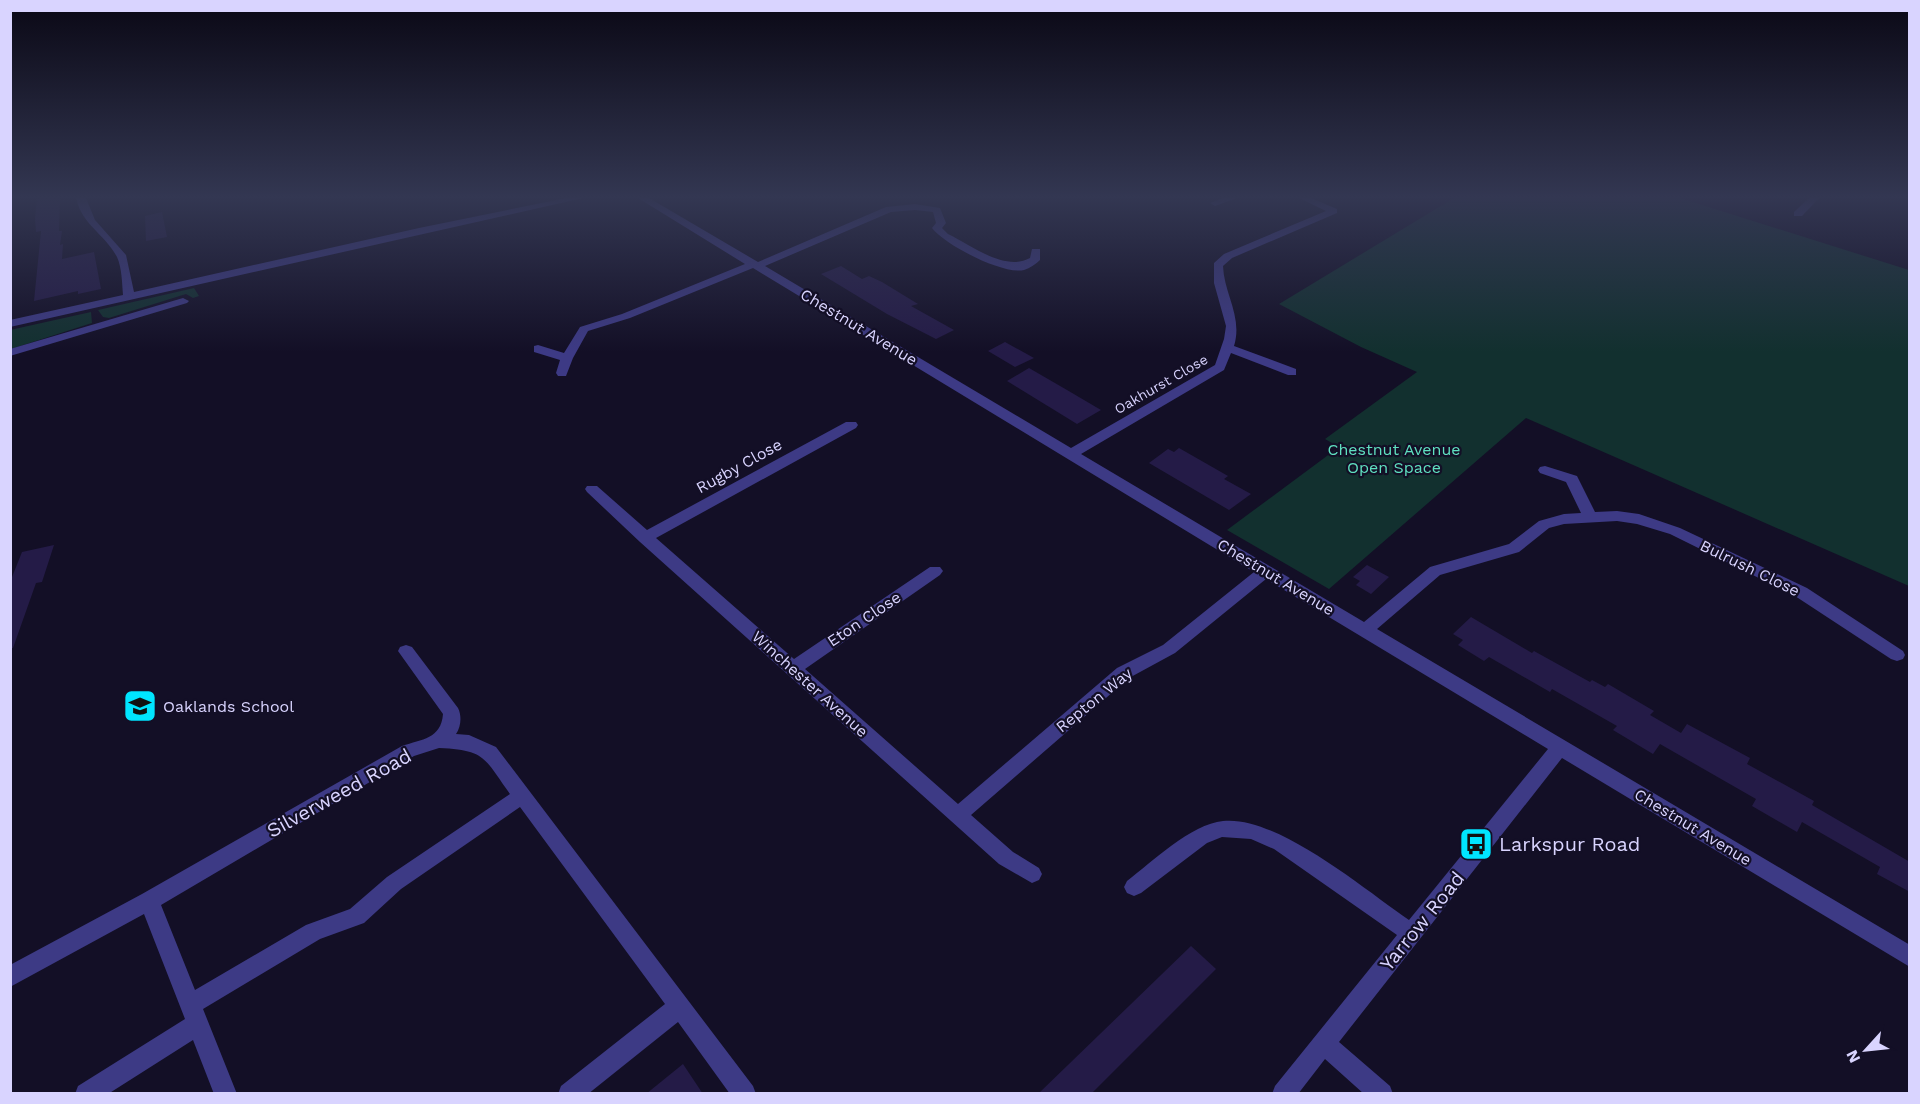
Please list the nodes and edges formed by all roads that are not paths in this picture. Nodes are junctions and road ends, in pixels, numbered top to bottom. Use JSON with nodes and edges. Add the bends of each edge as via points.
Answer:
{"nodes":[{"id":1,"x":117,"y":250,"type":"edge"},
{"id":2,"x":338,"y":250,"type":"edge"},
{"id":3,"x":729,"y":250,"type":"edge"},
{"id":4,"x":792,"y":250,"type":"edge"},
{"id":5,"x":971,"y":250,"type":"edge"},
{"id":6,"x":1243,"y":250,"type":"edge"},
{"id":7,"x":1036,"y":251,"type":"dead end"},
{"id":8,"x":755,"y":265,"type":"junction"},
{"id":9,"x":129,"y":296,"type":"junction"},
{"id":10,"x":183,"y":301,"type":"dead end"},
{"id":11,"x":92,"y":305,"type":"junction"},
{"id":12,"x":10,"y":324,"type":"edge"},
{"id":13,"x":102,"y":326,"type":"junction"},
{"id":14,"x":1227,"y":347,"type":"junction"},
{"id":15,"x":538,"y":348,"type":"dead end"},
{"id":16,"x":10,"y":353,"type":"edge"},
{"id":17,"x":567,"y":358,"type":"junction"},
{"id":18,"x":1292,"y":372,"type":"dead end"},
{"id":19,"x":562,"y":373,"type":"dead end"},
{"id":20,"x":851,"y":425,"type":"dead end"},
{"id":21,"x":1071,"y":454,"type":"junction"},
{"id":22,"x":1545,"y":471,"type":"dead end"},
{"id":23,"x":591,"y":489,"type":"dead end"},
{"id":24,"x":1590,"y":517,"type":"junction"},
{"id":25,"x":645,"y":538,"type":"junction"},
{"id":26,"x":935,"y":571,"type":"dead end"},
{"id":27,"x":1264,"y":571,"type":"junction"},
{"id":28,"x":1365,"y":630,"type":"junction"},
{"id":29,"x":406,"y":651,"type":"dead end"},
{"id":30,"x":1897,"y":655,"type":"dead end"},
{"id":31,"x":793,"y":668,"type":"junction"},
{"id":32,"x":439,"y":741,"type":"junction"},
{"id":33,"x":1560,"y":747,"type":"junction"},
{"id":34,"x":523,"y":795,"type":"junction"},
{"id":35,"x":958,"y":814,"type":"junction"},
{"id":36,"x":1032,"y":874,"type":"dead end"},
{"id":37,"x":1134,"y":887,"type":"dead end"},
{"id":38,"x":149,"y":901,"type":"junction"},
{"id":39,"x":1412,"y":934,"type":"junction"},
{"id":40,"x":1910,"y":957,"type":"edge"},
{"id":41,"x":10,"y":977,"type":"edge"},
{"id":42,"x":680,"y":1006,"type":"junction"},
{"id":43,"x":194,"y":1014,"type":"junction"},
{"id":44,"x":1324,"y":1044,"type":"junction"},
{"id":45,"x":86,"y":1094,"type":"edge"},
{"id":46,"x":226,"y":1094,"type":"edge"},
{"id":47,"x":569,"y":1094,"type":"edge"},
{"id":48,"x":745,"y":1094,"type":"edge"},
{"id":49,"x":1283,"y":1094,"type":"edge"},
{"id":50,"x":1382,"y":1094,"type":"edge"}],
"edges":[{"from":1,"to":9,"type":"street","via":[[122,256]]},
{"from":2,"to":9,"type":"street"},
{"from":3,"to":8,"type":"street","name":"Chestnut Avenue"},
{"from":4,"to":8,"type":"street"},
{"from":5,"to":7,"type":"street","via":[[1002,265],[1022,267],[1035,260]]},
{"from":6,"to":14,"type":"street","name":"Oakhurst Close","via":[[1218,265],[1217,277],[1227,304],[1231,334]]},
{"from":8,"to":17,"type":"street","via":[[584,329]]},
{"from":8,"to":21,"type":"street","name":"Chestnut Avenue"},
{"from":9,"to":11,"type":"street"},
{"from":10,"to":13,"type":"street"},
{"from":11,"to":12,"type":"street"},
{"from":11,"to":13,"type":"street"},
{"from":13,"to":16,"type":"street"},
{"from":14,"to":18,"type":"street"},
{"from":14,"to":21,"type":"street","name":"Oakhurst Close","via":[[1220,367]]},
{"from":15,"to":17,"type":"street"},
{"from":17,"to":19,"type":"street"},
{"from":20,"to":25,"type":"street","name":"Rugby Close"},
{"from":21,"to":27,"type":"street","name":"Chestnut Avenue"},
{"from":22,"to":24,"type":"street","via":[[1572,479]]},
{"from":23,"to":25,"type":"street","name":"Winchester Avenue"},
{"from":24,"to":28,"type":"street","name":"Bulrush Close","via":[[1544,524],[1514,548],[1435,571]]},
{"from":24,"to":30,"type":"street","name":"Bulrush Close","via":[[1639,519],[1676,531],[1801,592]]},
{"from":25,"to":31,"type":"street","name":"Winchester Avenue"},
{"from":26,"to":31,"type":"street","name":"Eton Close"},
{"from":27,"to":28,"type":"street","name":"Chestnut Avenue"},
{"from":27,"to":35,"type":"street","name":"Repton Way","via":[[1169,649],[1123,673]]},
{"from":28,"to":33,"type":"street","name":"Chestnut Avenue"},
{"from":29,"to":32,"type":"street","via":[[452,713],[451,728]]},
{"from":31,"to":35,"type":"street","name":"Winchester Avenue"},
{"from":32,"to":34,"type":"street","name":"Silverweed Road","via":[[469,742],[490,752]]},
{"from":32,"to":38,"type":"street","name":"Silverweed Road","via":[[408,752]]},
{"from":33,"to":39,"type":"street","name":"Yarrow Road"},
{"from":33,"to":40,"type":"street","name":"Chestnut Avenue"},
{"from":34,"to":42,"type":"street","name":"Silverweed Road"},
{"from":34,"to":43,"type":"street","via":[[394,883],[357,916],[313,932]]},
{"from":35,"to":36,"type":"street","name":"Winchester Avenue","via":[[1006,858]]},
{"from":37,"to":39,"type":"street","via":[[1200,837],[1222,830],[1251,831],[1281,843]]},
{"from":38,"to":41,"type":"street","name":"Silverweed Road"},
{"from":38,"to":43,"type":"street"},
{"from":39,"to":44,"type":"street","name":"Yarrow Road"},
{"from":42,"to":47,"type":"street"},
{"from":42,"to":48,"type":"street","name":"Silverweed Road"},
{"from":43,"to":45,"type":"street"},
{"from":43,"to":46,"type":"street"},
{"from":44,"to":49,"type":"street","name":"Yarrow Road"},
{"from":44,"to":50,"type":"street"}]}
